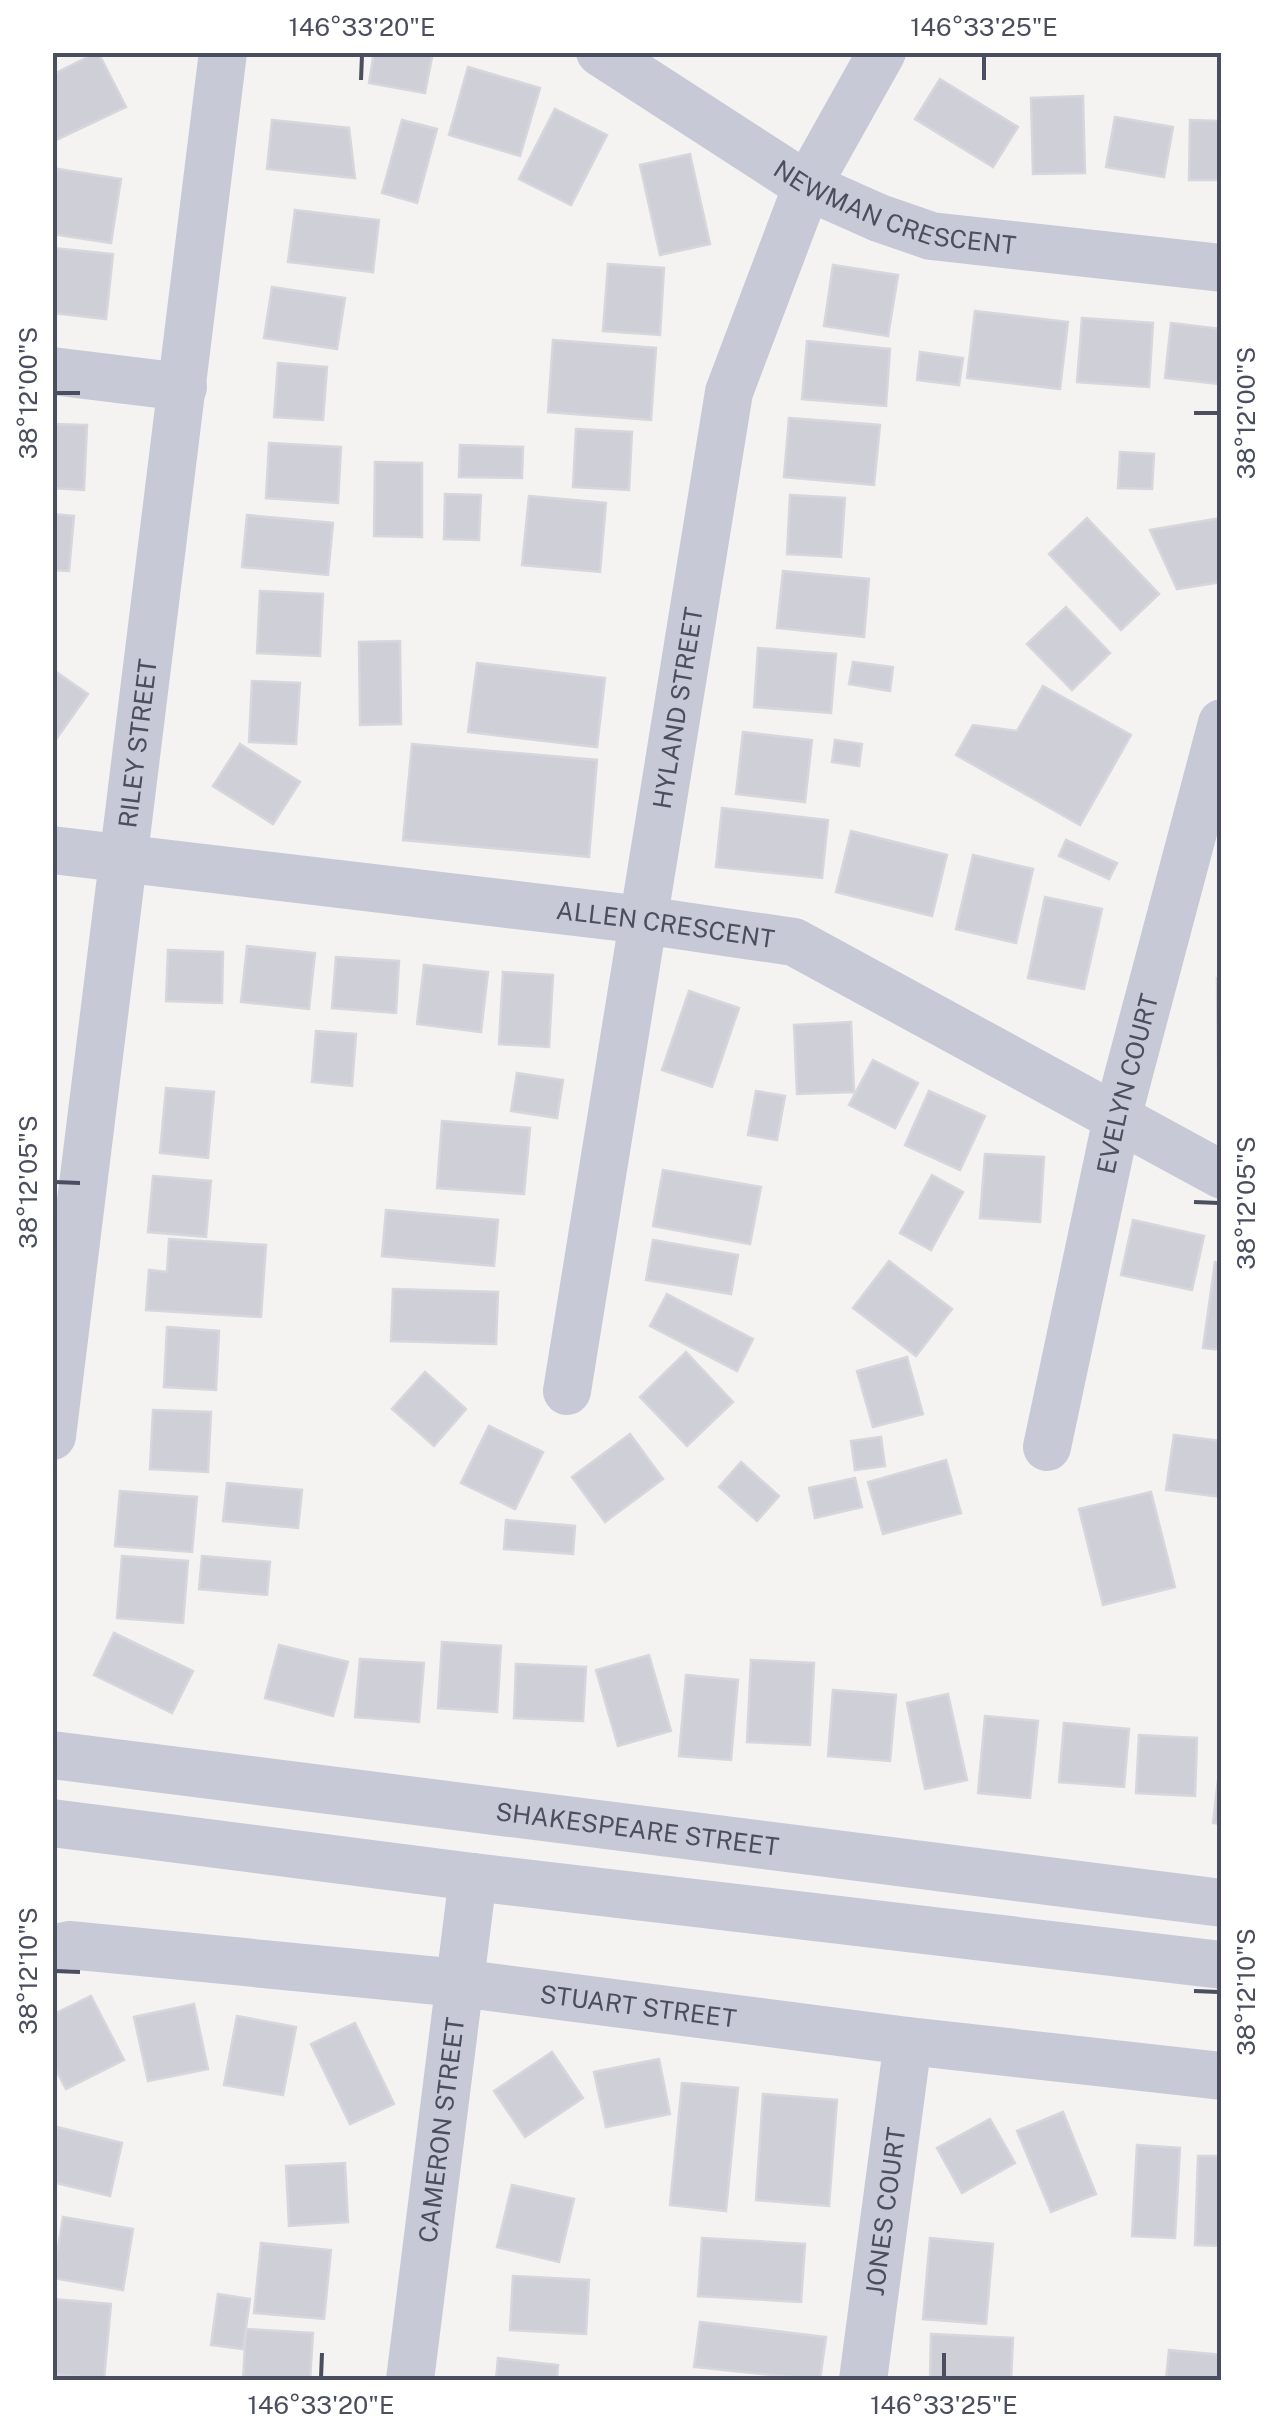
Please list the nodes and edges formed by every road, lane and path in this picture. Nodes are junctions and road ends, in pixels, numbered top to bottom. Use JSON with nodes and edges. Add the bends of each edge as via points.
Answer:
{"nodes":[{"id":1,"x":188,"y":52,"type":"edge"},
{"id":2,"x":223,"y":52,"type":"edge"},
{"id":3,"x":600,"y":52,"type":"edge"},
{"id":4,"x":882,"y":52,"type":"edge"},
{"id":5,"x":807,"y":186,"type":"junction"},
{"id":6,"x":199,"y":254,"type":"junction"},
{"id":7,"x":1222,"y":268,"type":"edge"},
{"id":8,"x":52,"y":371,"type":"edge"},
{"id":9,"x":183,"y":387,"type":"junction"},
{"id":10,"x":1222,"y":723,"type":"edge"},
{"id":11,"x":52,"y":850,"type":"edge"},
{"id":12,"x":122,"y":858,"type":"junction"},
{"id":13,"x":643,"y":920,"type":"junction"},
{"id":14,"x":1117,"y":1118,"type":"junction"},
{"id":15,"x":1222,"y":1175,"type":"edge"},
{"id":16,"x":567,"y":1391,"type":"dead end"},
{"id":17,"x":52,"y":1436,"type":"edge"},
{"id":18,"x":1047,"y":1448,"type":"dead end"},
{"id":19,"x":52,"y":1755,"type":"edge"},
{"id":20,"x":52,"y":1823,"type":"edge"},
{"id":21,"x":472,"y":1877,"type":"junction"},
{"id":22,"x":1222,"y":1903,"type":"edge"},
{"id":23,"x":52,"y":1950,"type":"edge"},
{"id":24,"x":1222,"y":1965,"type":"edge"},
{"id":25,"x":459,"y":1983,"type":"junction"},
{"id":26,"x":908,"y":2041,"type":"junction"},
{"id":27,"x":1222,"y":2076,"type":"edge"},
{"id":28,"x":410,"y":2380,"type":"edge"},
{"id":29,"x":862,"y":2380,"type":"edge"}],
"edges":[{"from":1,"to":6,"type":"street","via":[[199,96]]},
{"from":2,"to":6,"type":"street","name":"RILEY STREET"},
{"from":3,"to":5,"type":"street","name":"NEWMAN CRESCENT"},
{"from":4,"to":5,"type":"street","name":"HYLAND STREET"},
{"from":5,"to":7,"type":"street","name":"NEWMAN CRESCENT","via":[[931,236]]},
{"from":5,"to":13,"type":"street","name":"HYLAND STREET","via":[[729,392]]},
{"from":6,"to":9,"type":"street","name":"RILEY STREET"},
{"from":8,"to":9,"type":"street"},
{"from":9,"to":12,"type":"street","name":"RILEY STREET"},
{"from":10,"to":14,"type":"street","name":"EVELYN COURT"},
{"from":11,"to":12,"type":"street","name":"ALLEN CRESCENT"},
{"from":12,"to":13,"type":"street","name":"ALLEN CRESCENT"},
{"from":12,"to":17,"type":"street","name":"RILEY STREET"},
{"from":13,"to":14,"type":"street","name":"ALLEN CRESCENT","via":[[794,942]]},
{"from":13,"to":16,"type":"street","name":"HYLAND STREET"},
{"from":14,"to":15,"type":"street","name":"ALLEN CRESCENT"},
{"from":14,"to":18,"type":"street","name":"EVELYN COURT"},
{"from":19,"to":22,"type":"street","name":"SHAKESPEARE STREET"},
{"from":20,"to":21,"type":"street"},
{"from":21,"to":24,"type":"street"},
{"from":21,"to":25,"type":"street","name":"CAMERON STREET"},
{"from":23,"to":25,"type":"street","name":"STUART STREET","via":[[69,1944]]},
{"from":25,"to":26,"type":"street","name":"STUART STREET"},
{"from":25,"to":28,"type":"street","name":"CAMERON STREET"},
{"from":26,"to":27,"type":"street","name":"STUART STREET"},
{"from":26,"to":29,"type":"street","name":"JONES COURT"}]}
